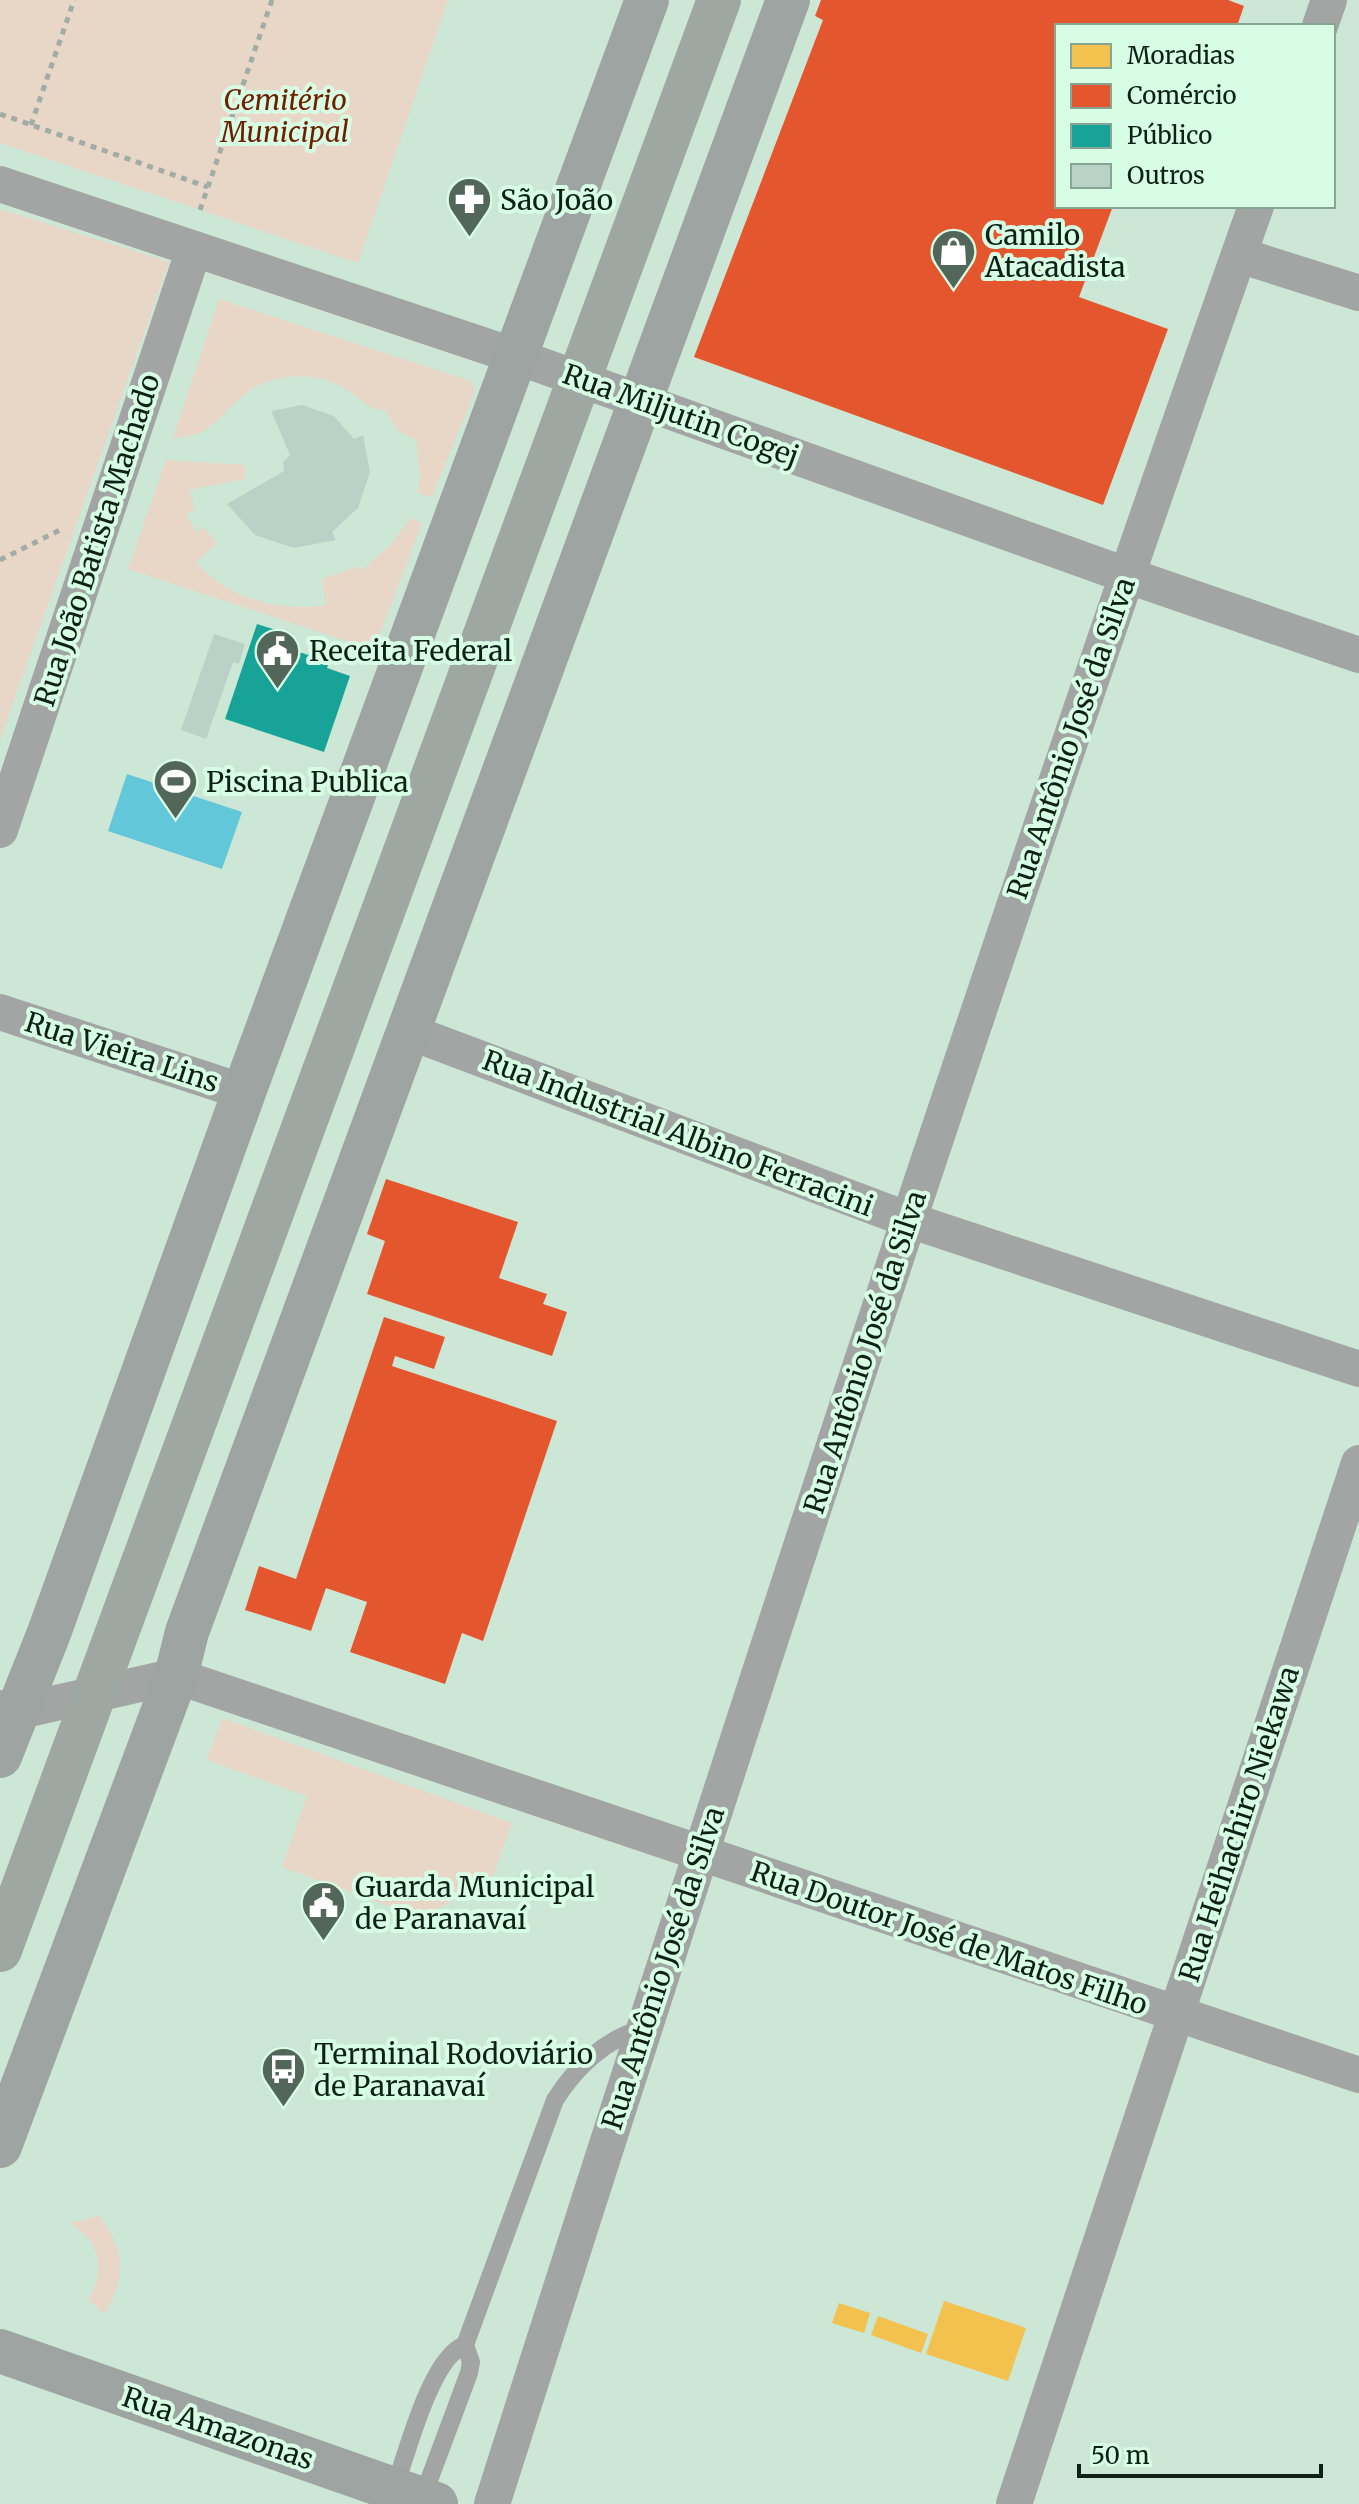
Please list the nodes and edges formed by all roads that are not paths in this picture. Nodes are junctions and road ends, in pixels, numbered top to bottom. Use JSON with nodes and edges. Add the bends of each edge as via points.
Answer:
{"nodes":[{"id":1,"x":647,"y":0,"type":"edge"},
{"id":2,"x":719,"y":0,"type":"edge"},
{"id":3,"x":788,"y":0,"type":"edge"},
{"id":4,"x":1329,"y":0,"type":"edge"},
{"id":5,"x":1321,"y":24,"type":"edge"},
{"id":6,"x":0,"y":184,"type":"edge"},
{"id":7,"x":1255,"y":208,"type":"edge"},
{"id":8,"x":194,"y":249,"type":"junction"},
{"id":9,"x":1239,"y":255,"type":"junction"},
{"id":10,"x":1359,"y":293,"type":"edge"},
{"id":11,"x":515,"y":356,"type":"junction"},
{"id":12,"x":579,"y":379,"type":"junction"},
{"id":13,"x":640,"y":400,"type":"junction"},
{"id":14,"x":1126,"y":575,"type":"junction"},
{"id":15,"x":1359,"y":655,"type":"edge"},
{"id":16,"x":0,"y":830,"type":"edge"},
{"id":17,"x":0,"y":1012,"type":"edge"},
{"id":18,"x":407,"y":1031,"type":"junction"},
{"id":19,"x":244,"y":1092,"type":"junction"},
{"id":20,"x":909,"y":1220,"type":"junction"},
{"id":21,"x":1359,"y":1369,"type":"edge"},
{"id":22,"x":1359,"y":1463,"type":"edge"},
{"id":23,"x":176,"y":1676,"type":"junction"},
{"id":24,"x":96,"y":1694,"type":"junction"},
{"id":25,"x":8,"y":1710,"type":"edge"},
{"id":26,"x":0,"y":1756,"type":"edge"},
{"id":27,"x":699,"y":1853,"type":"junction"},
{"id":28,"x":0,"y":1950,"type":"edge"},
{"id":29,"x":1176,"y":2014,"type":"junction"},
{"id":30,"x":643,"y":2029,"type":"junction"},
{"id":31,"x":1359,"y":2075,"type":"edge"},
{"id":32,"x":0,"y":2146,"type":"edge"},
{"id":33,"x":465,"y":2345,"type":"junction"},
{"id":34,"x":0,"y":2351,"type":"edge"},
{"id":35,"x":417,"y":2498,"type":"edge"},
{"id":36,"x":492,"y":2504,"type":"edge"},
{"id":37,"x":1014,"y":2504,"type":"edge"}],
"edges":[{"from":1,"to":11,"type":"street"},
{"from":2,"to":12,"type":"main road"},
{"from":3,"to":13,"type":"street"},
{"from":4,"to":5,"type":"street"},
{"from":6,"to":8,"type":"street","name":"Rua Miljutin Cogej"},
{"from":7,"to":9,"type":"street","name":"Rua Antônio José da Silva"},
{"from":8,"to":11,"type":"street","name":"Rua Miljutin Cogej"},
{"from":8,"to":16,"type":"street","name":"Rua João Batista Machado"},
{"from":9,"to":10,"type":"street"},
{"from":9,"to":14,"type":"street","name":"Rua Antônio José da Silva"},
{"from":11,"to":12,"type":"street","name":"Rua Miljutin Cogej"},
{"from":11,"to":19,"type":"street"},
{"from":12,"to":13,"type":"street","name":"Rua Miljutin Cogej"},
{"from":12,"to":24,"type":"main road"},
{"from":13,"to":14,"type":"street","name":"Rua Miljutin Cogej"},
{"from":13,"to":18,"type":"street"},
{"from":14,"to":15,"type":"street","name":"Rua Miljutin Cogej"},
{"from":14,"to":20,"type":"street","name":"Rua Antônio José da Silva"},
{"from":17,"to":19,"type":"street","name":"Rua Vieira Lins"},
{"from":18,"to":20,"type":"street","name":"Rua Industrial Albino Ferracini"},
{"from":18,"to":23,"type":"street","via":[[187,1632]]},
{"from":19,"to":25,"type":"street","via":[[49,1633]]},
{"from":20,"to":21,"type":"street","name":"Rua Industrial Albino Ferracini"},
{"from":20,"to":27,"type":"street","name":"Rua Antônio José da Silva"},
{"from":22,"to":29,"type":"street","name":"Rua Heihachiro Niekawa"},
{"from":23,"to":24,"type":"street"},
{"from":23,"to":27,"type":"street","name":"Rua Doutor José de Matos Filho"},
{"from":23,"to":32,"type":"street"},
{"from":24,"to":25,"type":"street"},
{"from":24,"to":28,"type":"main road"},
{"from":25,"to":26,"type":"street"},
{"from":27,"to":29,"type":"street","name":"Rua Doutor José de Matos Filho"},
{"from":27,"to":30,"type":"street","name":"Rua Antônio José da Silva"},
{"from":29,"to":31,"type":"street","name":"Rua Doutor José de Matos Filho"},
{"from":29,"to":37,"type":"street","name":"Rua Heihachiro Niekawa"},
{"from":30,"to":33,"type":"lane","via":[[628,2033],[572,2074],[555,2100]]},
{"from":30,"to":36,"type":"street","name":"Rua Antônio José da Silva"},
{"from":33,"to":35,"type":"lane","via":[[469,2373]]},
{"from":33,"to":35,"type":"lane","via":[[454,2349],[436,2375]]},
{"from":34,"to":35,"type":"street","name":"Rua Amazonas"}]}
